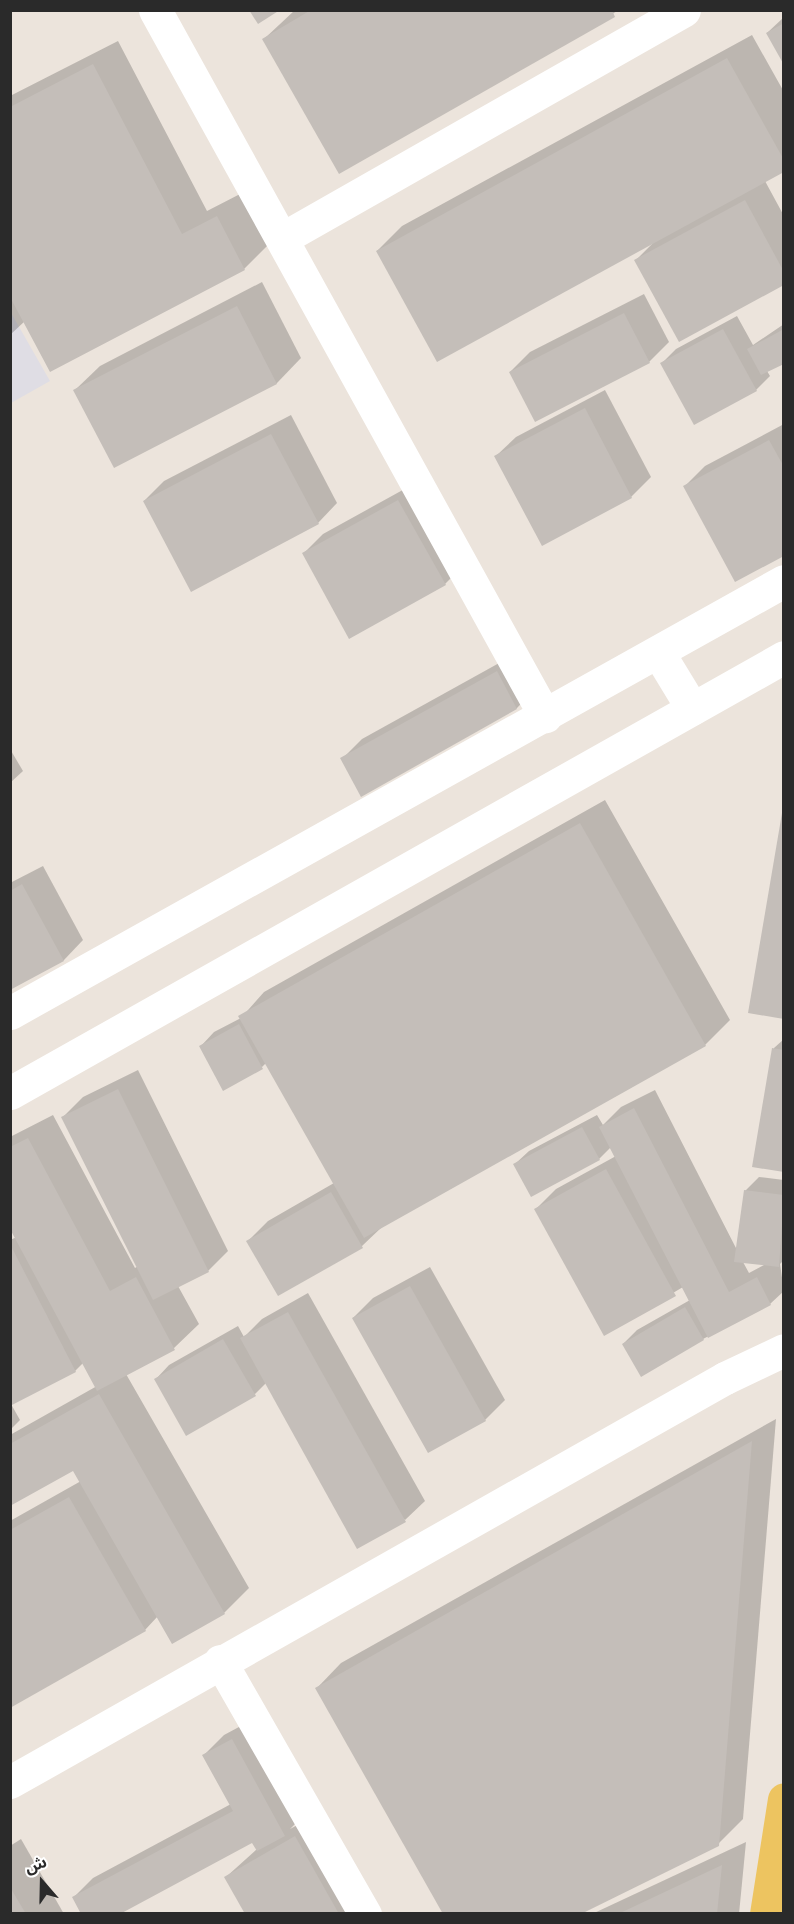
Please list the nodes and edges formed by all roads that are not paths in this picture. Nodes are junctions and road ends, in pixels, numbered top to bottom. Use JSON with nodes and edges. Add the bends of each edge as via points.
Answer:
{"nodes":[{"id":1,"x":155,"y":10,"type":"edge"},
{"id":2,"x":684,"y":10,"type":"edge"},
{"id":3,"x":283,"y":238,"type":"junction"},
{"id":4,"x":783,"y":580,"type":"edge"},
{"id":5,"x":658,"y":652,"type":"junction"},
{"id":6,"x":783,"y":657,"type":"edge"},
{"id":7,"x":692,"y":708,"type":"junction"},
{"id":8,"x":546,"y":716,"type":"junction"},
{"id":9,"x":10,"y":1012,"type":"edge"},
{"id":10,"x":10,"y":1093,"type":"edge"},
{"id":11,"x":783,"y":1350,"type":"edge"},
{"id":12,"x":220,"y":1661,"type":"junction"},
{"id":13,"x":10,"y":1782,"type":"edge"},
{"id":14,"x":783,"y":1799,"type":"edge"},
{"id":15,"x":365,"y":1914,"type":"edge"},
{"id":16,"x":766,"y":1914,"type":"edge"}],
"edges":[{"from":1,"to":3,"type":"street"},
{"from":2,"to":3,"type":"street"},
{"from":3,"to":8,"type":"street"},
{"from":4,"to":5,"type":"street"},
{"from":5,"to":7,"type":"street"},
{"from":5,"to":8,"type":"street"},
{"from":6,"to":7,"type":"street"},
{"from":7,"to":10,"type":"street"},
{"from":8,"to":9,"type":"street"},
{"from":11,"to":12,"type":"street","via":[[725,1378]]},
{"from":12,"to":13,"type":"street"},
{"from":12,"to":15,"type":"street"},
{"from":14,"to":16,"type":"main road"}]}
